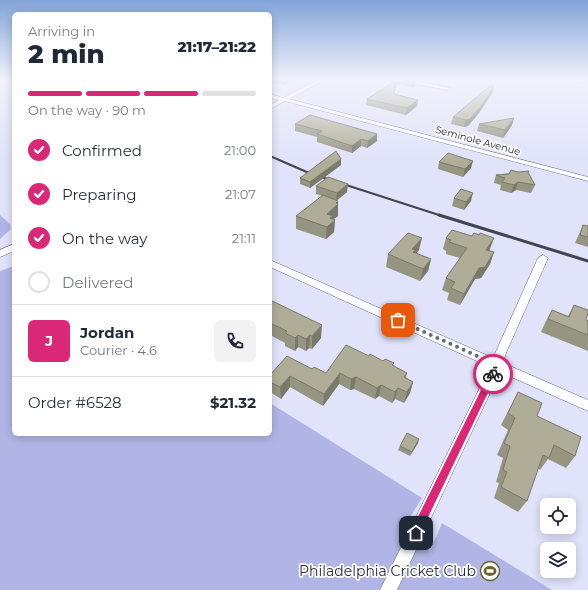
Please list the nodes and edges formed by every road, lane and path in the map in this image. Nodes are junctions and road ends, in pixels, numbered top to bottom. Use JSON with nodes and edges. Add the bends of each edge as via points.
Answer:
{"nodes":[{"id":1,"x":314,"y":108,"type":"edge"},
{"id":2,"x":588,"y":171,"type":"edge"},
{"id":3,"x":586,"y":179,"type":"edge"},
{"id":4,"x":12,"y":248,"type":"edge"},
{"id":5,"x":0,"y":254,"type":"edge"},
{"id":6,"x":543,"y":258,"type":"dead end"},
{"id":7,"x":272,"y":264,"type":"edge"},
{"id":8,"x":497,"y":365,"type":"junction"},
{"id":9,"x":588,"y":406,"type":"edge"},
{"id":10,"x":388,"y":590,"type":"edge"}],
"edges":[{"from":1,"to":3,"type":"street","name":"Seminole Avenue"},
{"from":2,"to":3,"type":"street"},
{"from":4,"to":5,"type":"street"},
{"from":6,"to":8,"type":"street"},
{"from":7,"to":8,"type":"street"},
{"from":8,"to":9,"type":"street"},
{"from":8,"to":10,"type":"street"}]}
